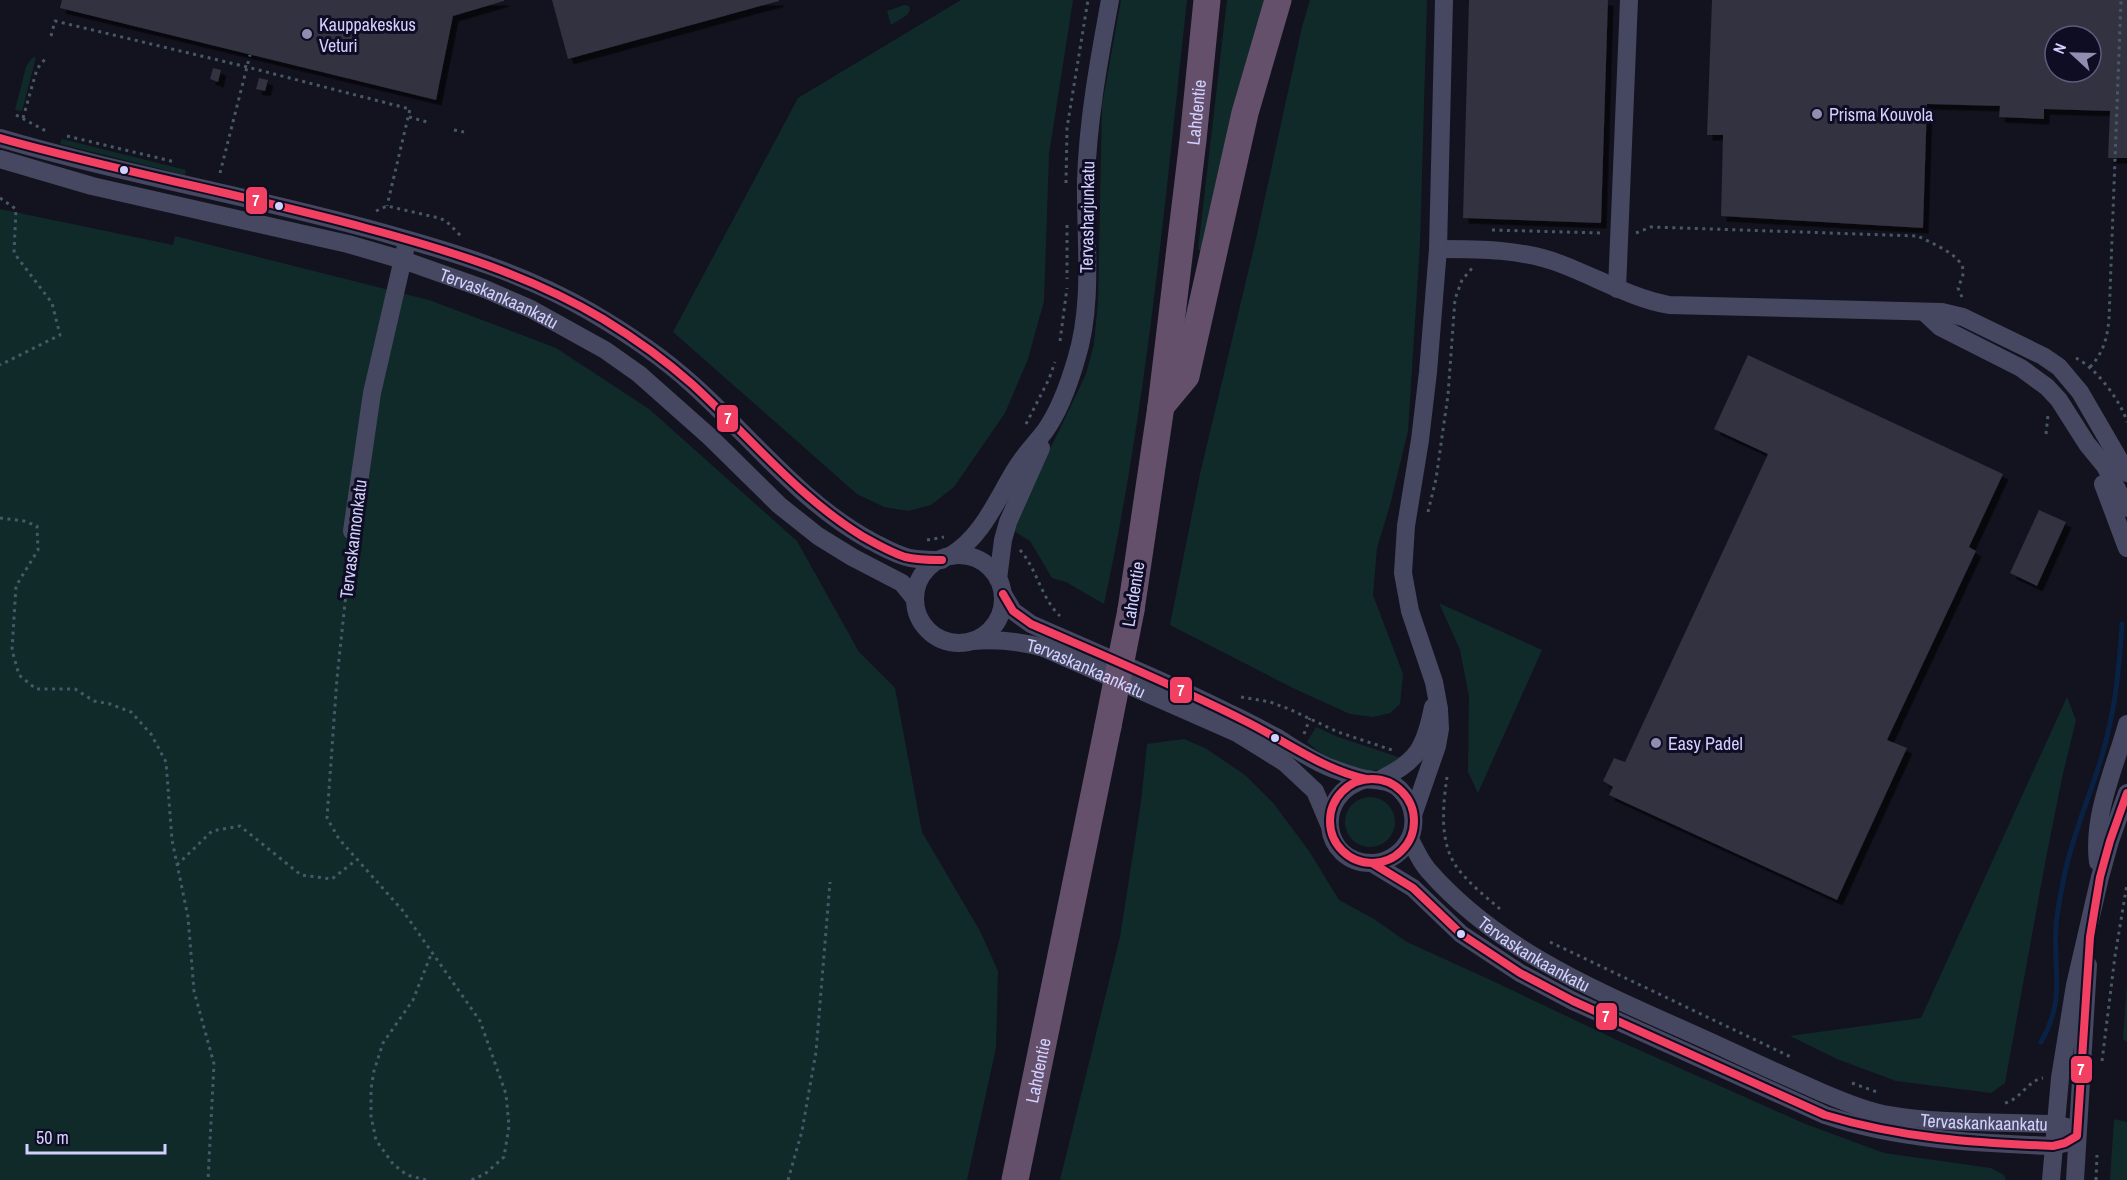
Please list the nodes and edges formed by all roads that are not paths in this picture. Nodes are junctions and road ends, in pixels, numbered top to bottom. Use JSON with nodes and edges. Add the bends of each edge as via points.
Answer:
{"nodes":[{"id":1,"x":1110,"y":0,"type":"edge"},
{"id":2,"x":1207,"y":0,"type":"edge"},
{"id":3,"x":1278,"y":0,"type":"edge"},
{"id":4,"x":1444,"y":0,"type":"edge"},
{"id":5,"x":1629,"y":0,"type":"edge"},
{"id":6,"x":0,"y":138,"type":"edge"},
{"id":7,"x":0,"y":159,"type":"edge"},
{"id":8,"x":408,"y":239,"type":"junction"},
{"id":9,"x":1438,"y":249,"type":"junction"},
{"id":10,"x":403,"y":260,"type":"junction"},
{"id":11,"x":1617,"y":289,"type":"junction"},
{"id":12,"x":1924,"y":312,"type":"junction"},
{"id":13,"x":1161,"y":406,"type":"junction"},
{"id":14,"x":1046,"y":429,"type":"junction"},
{"id":15,"x":2087,"y":444,"type":"junction"},
{"id":16,"x":2127,"y":473,"type":"edge"},
{"id":17,"x":2127,"y":508,"type":"edge"},
{"id":18,"x":352,"y":531,"type":"road end"},
{"id":19,"x":2127,"y":548,"type":"edge"},
{"id":20,"x":946,"y":558,"type":"junction"},
{"id":21,"x":1000,"y":586,"type":"junction"},
{"id":22,"x":915,"y":599,"type":"junction"},
{"id":23,"x":973,"y":641,"type":"junction"},
{"id":24,"x":1434,"y":682,"type":"junction"},
{"id":25,"x":2127,"y":724,"type":"edge"},
{"id":26,"x":1374,"y":779,"type":"junction"},
{"id":27,"x":2127,"y":793,"type":"edge"},
{"id":28,"x":2124,"y":804,"type":"edge"},
{"id":29,"x":1413,"y":815,"type":"junction"},
{"id":30,"x":1330,"y":826,"type":"junction"},
{"id":31,"x":1410,"y":839,"type":"junction"},
{"id":32,"x":1372,"y":863,"type":"junction"},
{"id":33,"x":2100,"y":877,"type":"junction"},
{"id":34,"x":2094,"y":906,"type":"junction"},
{"id":35,"x":1667,"y":1022,"type":"junction"},
{"id":36,"x":1659,"y":1041,"type":"junction"},
{"id":37,"x":2055,"y":1124,"type":"junction"},
{"id":38,"x":2077,"y":1136,"type":"junction"},
{"id":39,"x":2053,"y":1146,"type":"junction"},
{"id":40,"x":1015,"y":1180,"type":"edge"},
{"id":41,"x":2051,"y":1180,"type":"edge"},
{"id":42,"x":2076,"y":1180,"type":"edge"}],
"edges":[{"from":1,"to":14,"type":"street","name":"Tervasharjunkatu","via":[[1089,132],[1083,332],[1068,384]]},
{"from":2,"to":13,"type":"highway","name":"Lahdentie"},
{"from":3,"to":13,"type":"highway","via":[[1245,113],[1186,376]]},
{"from":4,"to":9,"type":"street"},
{"from":5,"to":11,"type":"street"},
{"from":6,"to":8,"type":"street","name":"Tervaskankaankatu"},
{"from":7,"to":10,"type":"street","name":"Tervaskankaankatu","via":[[92,186]]},
{"from":8,"to":10,"type":"street","name":"Tervaskannonkatu"},
{"from":8,"to":20,"type":"street","name":"Tervaskankaankatu","via":[[530,280],[589,311],[649,349],[689,381],[832,517],[909,558]]},
{"from":9,"to":11,"type":"street","via":[[1528,255],[1561,264]]},
{"from":9,"to":24,"type":"street","via":[[1428,372],[1403,573],[1410,611]]},
{"from":10,"to":18,"type":"street","name":"Tervaskannonkatu","via":[[372,393]]},
{"from":10,"to":22,"type":"street","name":"Tervaskankaankatu","via":[[531,309],[605,350],[639,374],[710,437],[779,505],[818,536],[902,583]]},
{"from":11,"to":12,"type":"street","via":[[1669,305]]},
{"from":12,"to":15,"type":"street","via":[[1940,327],[2041,382],[2059,400]]},
{"from":12,"to":16,"type":"street","via":[[1963,317],[2059,367],[2080,392]]},
{"from":13,"to":40,"type":"highway","name":"Lahdentie","bridge":true,"via":[[1131,610]]},
{"from":14,"to":20,"type":"street","name":"Tervasharjunkatu","via":[[1017,467],[981,529],[968,544]]},
{"from":14,"to":21,"type":"street","name":"Tervasharjunkatu","via":[[1008,522]]},
{"from":15,"to":17,"type":"street","via":[[2105,466]]},
{"from":15,"to":19,"type":"street"},
{"from":20,"to":21,"type":"street","via":[[976,558],[989,566]]},
{"from":20,"to":22,"type":"street","via":[[932,564],[921,577]]},
{"from":21,"to":23,"type":"street","via":[[1002,609],[996,623]]},
{"from":21,"to":26,"type":"street","name":"Tervaskankaankatu","via":[[1013,611],[1032,624],[1230,713],[1331,768]]},
{"from":22,"to":23,"type":"street","via":[[921,621],[929,632],[942,640]]},
{"from":23,"to":30,"type":"street","name":"Tervaskankaankatu","via":[[1014,641],[1044,648],[1237,733],[1285,763],[1315,791]]},
{"from":24,"to":26,"type":"street","via":[[1433,708],[1412,760],[1402,769]]},
{"from":24,"to":29,"type":"street","via":[[1440,729]]},
{"from":25,"to":33,"type":"street","via":[[2099,826]]},
{"from":26,"to":29,"type":"street","via":[[1393,784],[1403,792]]},
{"from":26,"to":30,"type":"street","via":[[1346,787],[1338,795]]},
{"from":27,"to":28,"type":"street"},
{"from":28,"to":33,"type":"street"},
{"from":29,"to":31,"type":"street"},
{"from":30,"to":32,"type":"street","via":[[1333,838],[1349,856]]},
{"from":31,"to":32,"type":"street","via":[[1394,856]]},
{"from":31,"to":35,"type":"street","name":"Tervaskankaankatu","via":[[1428,870],[1495,932],[1577,980]]},
{"from":32,"to":36,"type":"street","name":"Tervaskankaankatu","via":[[1413,888],[1461,934],[1520,973]]},
{"from":33,"to":34,"type":"street"},
{"from":34,"to":37,"type":"street","via":[[2073,995]]},
{"from":34,"to":38,"type":"street"},
{"from":35,"to":36,"type":"street"},
{"from":35,"to":37,"type":"street","name":"Tervaskankaankatu","via":[[1837,1099],[1882,1113],[1922,1119]]},
{"from":36,"to":39,"type":"street","name":"Tervaskankaankatu","via":[[1816,1112],[1854,1125],[1918,1137]]},
{"from":37,"to":38,"type":"street","name":"Tervaskankaankatu"},
{"from":37,"to":39,"type":"street"},
{"from":38,"to":39,"type":"street","name":"Tervaskankaankatu"},
{"from":38,"to":42,"type":"street"},
{"from":39,"to":41,"type":"street"}]}
